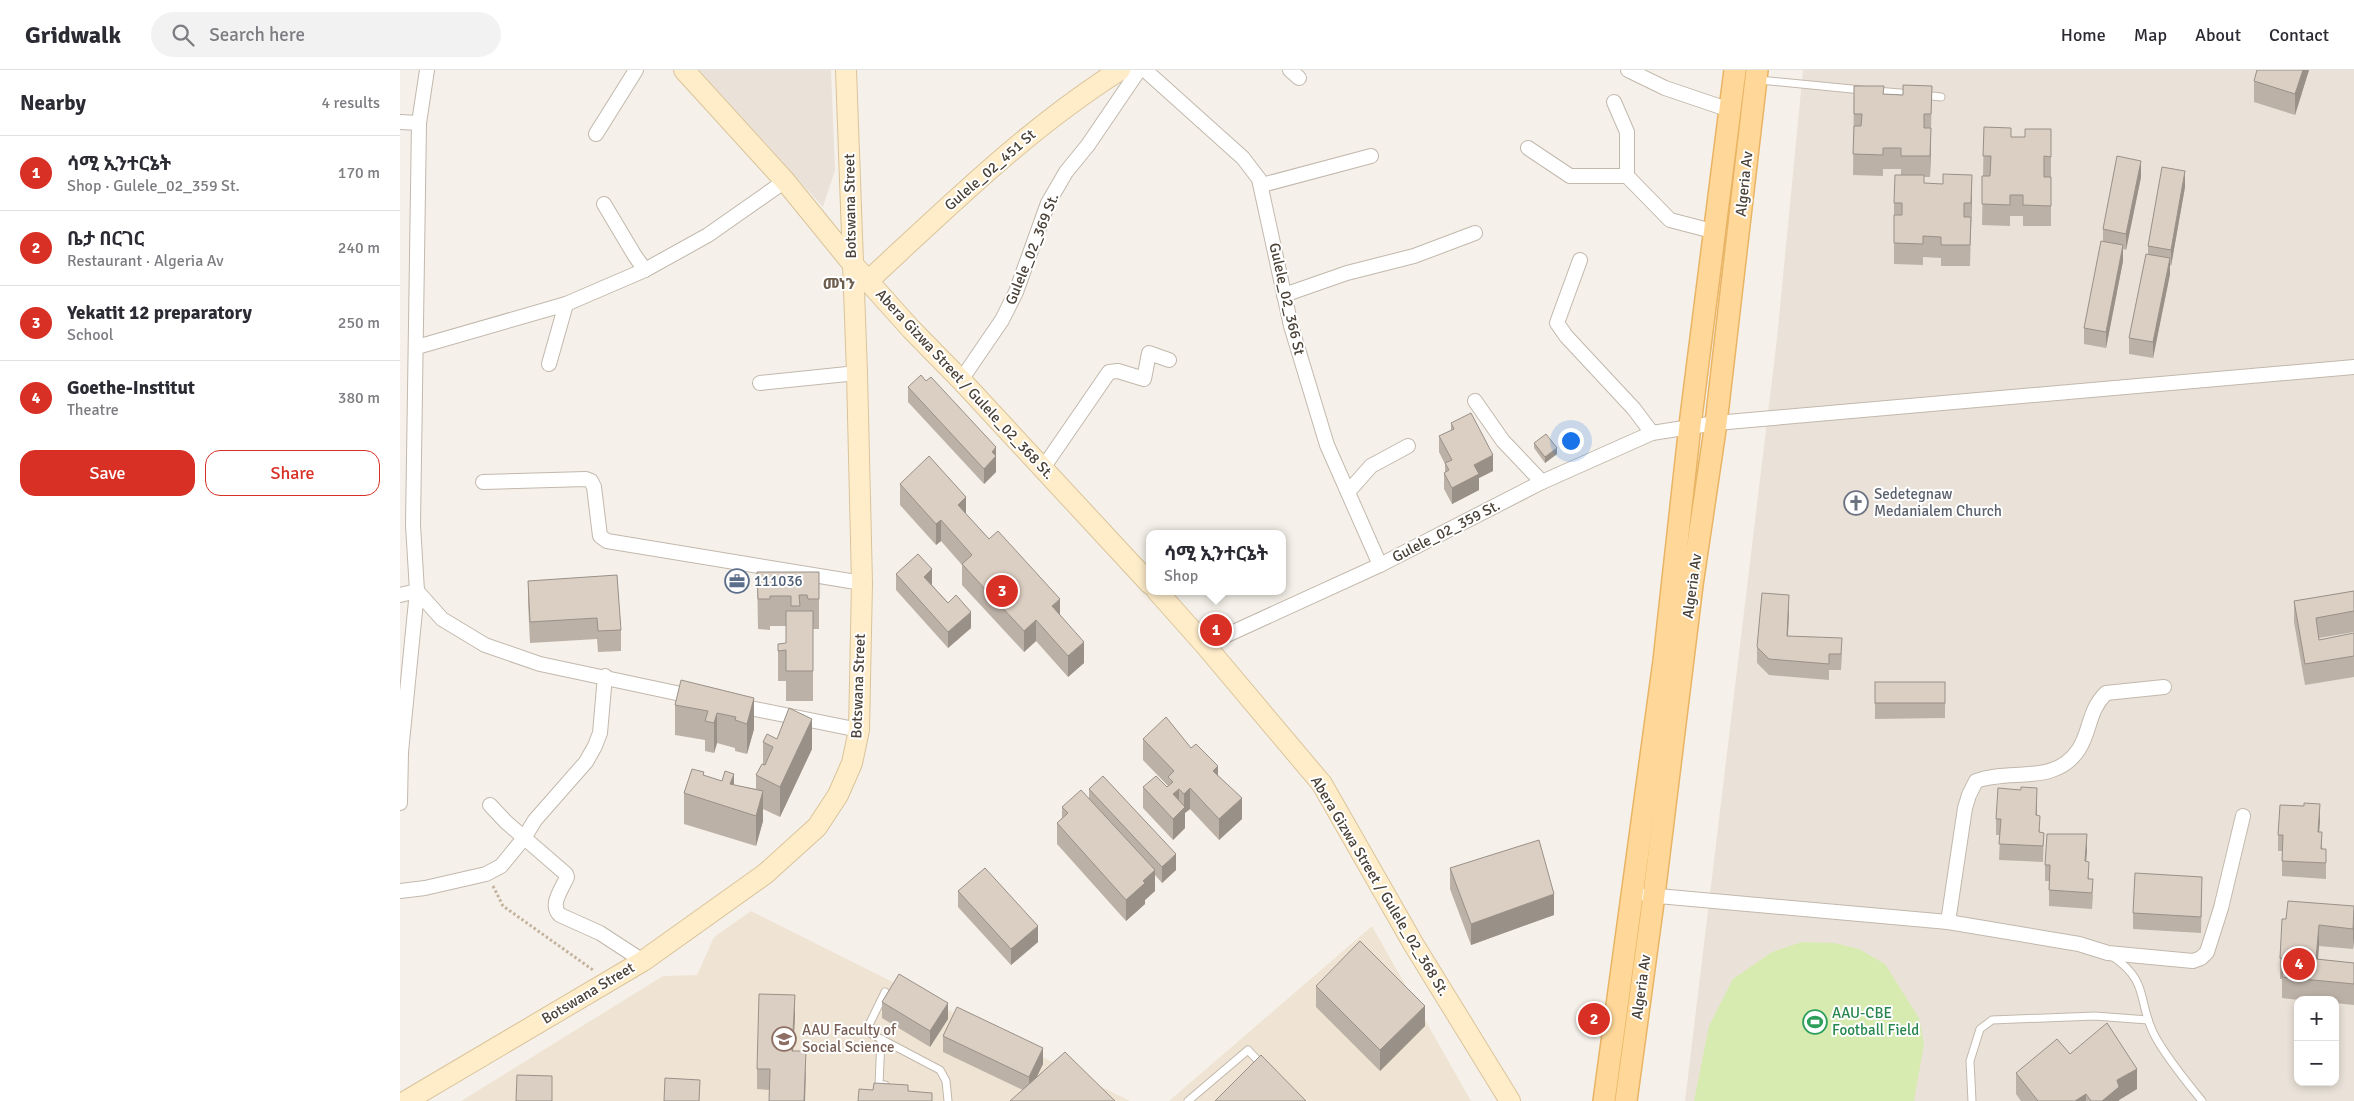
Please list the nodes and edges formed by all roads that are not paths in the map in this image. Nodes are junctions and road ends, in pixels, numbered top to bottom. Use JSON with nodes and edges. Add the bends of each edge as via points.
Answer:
{"nodes":[{"id":1,"x":427,"y":70,"type":"edge"},
{"id":2,"x":636,"y":70,"type":"edge"},
{"id":3,"x":684,"y":70,"type":"edge"},
{"id":4,"x":846,"y":70,"type":"edge"},
{"id":5,"x":1120,"y":70,"type":"edge"},
{"id":6,"x":1139,"y":70,"type":"edge"},
{"id":7,"x":1145,"y":70,"type":"edge"},
{"id":8,"x":1628,"y":70,"type":"edge"},
{"id":9,"x":1734,"y":70,"type":"edge"},
{"id":10,"x":1756,"y":75,"type":"edge"},
{"id":11,"x":1941,"y":97,"type":"dead end"},
{"id":12,"x":1614,"y":102,"type":"dead end"},
{"id":13,"x":1730,"y":110,"type":"junction"},
{"id":14,"x":400,"y":122,"type":"edge"},
{"id":15,"x":419,"y":123,"type":"junction"},
{"id":16,"x":596,"y":134,"type":"dead end"},
{"id":17,"x":1528,"y":148,"type":"dead end"},
{"id":18,"x":1371,"y":156,"type":"dead end"},
{"id":19,"x":1627,"y":176,"type":"junction"},
{"id":20,"x":785,"y":181,"type":"junction"},
{"id":21,"x":1262,"y":186,"type":"junction"},
{"id":22,"x":604,"y":204,"type":"dead end"},
{"id":23,"x":1716,"y":232,"type":"junction"},
{"id":24,"x":1475,"y":233,"type":"dead end"},
{"id":25,"x":1580,"y":260,"type":"dead end"},
{"id":26,"x":851,"y":262,"type":"junction"},
{"id":27,"x":645,"y":270,"type":"junction"},
{"id":28,"x":868,"y":281,"type":"junction"},
{"id":29,"x":1284,"y":295,"type":"junction"},
{"id":30,"x":566,"y":304,"type":"junction"},
{"id":31,"x":417,"y":347,"type":"junction"},
{"id":32,"x":1169,"y":360,"type":"dead end"},
{"id":33,"x":549,"y":364,"type":"dead end"},
{"id":34,"x":2354,"y":367,"type":"edge"},
{"id":35,"x":857,"y":372,"type":"junction"},
{"id":36,"x":961,"y":380,"type":"junction"},
{"id":37,"x":760,"y":383,"type":"dead end"},
{"id":38,"x":1475,"y":401,"type":"dead end"},
{"id":39,"x":1716,"y":423,"type":"junction"},
{"id":40,"x":1690,"y":425,"type":"junction"},
{"id":41,"x":1652,"y":433,"type":"junction"},
{"id":42,"x":1408,"y":446,"type":"dead end"},
{"id":43,"x":1043,"y":468,"type":"junction"},
{"id":44,"x":483,"y":482,"type":"dead end"},
{"id":45,"x":1542,"y":482,"type":"junction"},
{"id":46,"x":1348,"y":492,"type":"junction"},
{"id":47,"x":1380,"y":565,"type":"junction"},
{"id":48,"x":1146,"y":580,"type":"edge"},
{"id":49,"x":862,"y":583,"type":"junction"},
{"id":50,"x":417,"y":591,"type":"junction"},
{"id":51,"x":400,"y":595,"type":"edge"},
{"id":52,"x":1161,"y":595,"type":"edge"},
{"id":53,"x":1205,"y":645,"type":"junction"},
{"id":54,"x":605,"y":676,"type":"junction"},
{"id":55,"x":2164,"y":687,"type":"dead end"},
{"id":56,"x":704,"y":699,"type":"edge"},
{"id":57,"x":724,"y":703,"type":"edge"},
{"id":58,"x":859,"y":730,"type":"junction"},
{"id":59,"x":400,"y":803,"type":"edge"},
{"id":60,"x":490,"y":805,"type":"dead end"},
{"id":61,"x":2243,"y":816,"type":"dead end"},
{"id":62,"x":524,"y":838,"type":"junction"},
{"id":63,"x":400,"y":891,"type":"edge"},
{"id":64,"x":1644,"y":895,"type":"junction"},
{"id":65,"x":1948,"y":922,"type":"junction"},
{"id":66,"x":2108,"y":953,"type":"junction"},
{"id":67,"x":643,"y":961,"type":"junction"},
{"id":68,"x":885,"y":992,"type":"dead end"},
{"id":69,"x":2148,"y":1020,"type":"junction"},
{"id":70,"x":881,"y":1039,"type":"junction"},
{"id":71,"x":1266,"y":1069,"type":"edge"},
{"id":72,"x":896,"y":1086,"type":"edge"},
{"id":73,"x":406,"y":1101,"type":"edge"},
{"id":74,"x":948,"y":1101,"type":"edge"},
{"id":75,"x":1188,"y":1101,"type":"edge"},
{"id":76,"x":1510,"y":1101,"type":"edge"},
{"id":77,"x":1604,"y":1101,"type":"edge"},
{"id":78,"x":1626,"y":1101,"type":"edge"},
{"id":79,"x":1972,"y":1101,"type":"edge"},
{"id":80,"x":2202,"y":1101,"type":"edge"}],
"edges":[{"from":1,"to":15,"type":"street"},
{"from":2,"to":16,"type":"street"},
{"from":3,"to":20,"type":"main road","name":"Abera Gizwa Street / Gulele_02_368 St."},
{"from":4,"to":26,"type":"main road","name":"Botswana Street"},
{"from":5,"to":28,"type":"main road","name":"Gulele_02_451 St","via":[[1079,96],[1003,156]]},
{"from":6,"to":36,"type":"street","name":"Gulele_02_369 St.","via":[[1048,204],[1016,292],[1002,320]]},
{"from":7,"to":21,"type":"street","name":"Gulele_02_366 St","via":[[1243,158]]},
{"from":8,"to":13,"type":"street","via":[[1665,88]]},
{"from":9,"to":13,"type":"main road","name":"Algeria Av"},
{"from":10,"to":11,"type":"lane"},
{"from":10,"to":39,"type":"main road","name":"Algeria Av"},
{"from":12,"to":19,"type":"street","via":[[1627,132]]},
{"from":13,"to":23,"type":"main road","name":"Algeria Av"},
{"from":14,"to":15,"type":"street"},
{"from":15,"to":31,"type":"street"},
{"from":17,"to":19,"type":"street","via":[[1570,176]]},
{"from":18,"to":21,"type":"street"},
{"from":19,"to":23,"type":"street","via":[[1670,220]]},
{"from":20,"to":26,"type":"main road","name":"Abera Gizwa Street / Gulele_02_368 St."},
{"from":20,"to":27,"type":"street","via":[[708,235]]},
{"from":21,"to":29,"type":"street","name":"Gulele_02_366 St"},
{"from":22,"to":27,"type":"street"},
{"from":23,"to":40,"type":"main road","name":"Algeria Av"},
{"from":24,"to":29,"type":"street","via":[[1414,256],[1347,273]]},
{"from":25,"to":41,"type":"street","via":[[1557,323]]},
{"from":26,"to":28,"type":"main road","name":"Abera Gizwa Street / Gulele_02_368 St."},
{"from":26,"to":35,"type":"main road","name":"Botswana Street"},
{"from":27,"to":30,"type":"street"},
{"from":28,"to":36,"type":"main road","name":"Abera Gizwa Street / Gulele_02_368 St."},
{"from":29,"to":46,"type":"street","name":"Gulele_02_366 St","via":[[1327,444]]},
{"from":30,"to":31,"type":"street"},
{"from":30,"to":33,"type":"street"},
{"from":31,"to":50,"type":"street","via":[[413,525]]},
{"from":32,"to":43,"type":"street","via":[[1149,353],[1144,379],[1118,371],[1109,372]]},
{"from":34,"to":39,"type":"street","name":"Gulele_02_359 St."},
{"from":35,"to":37,"type":"street"},
{"from":35,"to":49,"type":"main road","name":"Botswana Street"},
{"from":36,"to":43,"type":"main road","name":"Abera Gizwa Street / Gulele_02_368 St."},
{"from":38,"to":45,"type":"street","via":[[1503,441]]},
{"from":39,"to":40,"type":"street","name":"Gulele_02_359 St."},
{"from":39,"to":64,"type":"main road","name":"Algeria Av"},
{"from":40,"to":41,"type":"street","name":"Gulele_02_359 St."},
{"from":40,"to":64,"type":"main road","name":"Algeria Av","via":[[1664,661]]},
{"from":41,"to":45,"type":"street","name":"Gulele_02_359 St."},
{"from":42,"to":46,"type":"street","via":[[1371,466]]},
{"from":43,"to":48,"type":"main road","name":"Abera Gizwa Street / Gulele_02_368 St."},
{"from":44,"to":49,"type":"street","via":[[591,481],[600,536],[607,541]]},
{"from":45,"to":47,"type":"street","name":"Gulele_02_359 St."},
{"from":46,"to":47,"type":"street","name":"Gulele_02_366 St"},
{"from":47,"to":53,"type":"street","name":"Gulele_02_359 St."},
{"from":49,"to":58,"type":"main road","name":"Botswana Street"},
{"from":50,"to":51,"type":"street"},
{"from":50,"to":54,"type":"street","via":[[442,620],[485,645],[540,664]]},
{"from":50,"to":59,"type":"street","via":[[402,733]]},
{"from":52,"to":53,"type":"main road","name":"Abera Gizwa Street / Gulele_02_368 St."},
{"from":53,"to":76,"type":"main road","name":"Abera Gizwa Street / Gulele_02_368 St.","via":[[1322,784],[1414,946]]},
{"from":54,"to":56,"type":"street"},
{"from":54,"to":62,"type":"street","via":[[600,733],[595,746],[586,762],[535,820]]},
{"from":55,"to":65,"type":"street","via":[[2106,693],[2091,713],[2081,747],[2069,762],[2057,770],[1988,776],[1976,781],[1965,808]]},
{"from":57,"to":58,"type":"street"},
{"from":58,"to":67,"type":"main road","name":"Botswana Street","via":[[852,763],[838,796],[817,827],[765,874]]},
{"from":60,"to":62,"type":"street"},
{"from":61,"to":66,"type":"street","via":[[2207,952],[2193,961]]},
{"from":62,"to":63,"type":"street","via":[[501,866],[486,874]]},
{"from":62,"to":67,"type":"street","via":[[566,874],[555,910],[600,933]]},
{"from":64,"to":65,"type":"street"},
{"from":64,"to":77,"type":"main road","name":"Algeria Av"},
{"from":64,"to":78,"type":"main road","name":"Algeria Av"},
{"from":65,"to":66,"type":"street","via":[[2079,944]]},
{"from":66,"to":69,"type":"lane","via":[[2128,967],[2140,985]]},
{"from":67,"to":73,"type":"main road","name":"Botswana Street"},
{"from":68,"to":70,"type":"lane","via":[[866,1031]]},
{"from":69,"to":79,"type":"lane","via":[[2095,1016],[1992,1020],[1980,1029],[1970,1061]]},
{"from":69,"to":80,"type":"lane","via":[[2156,1038]]},
{"from":70,"to":72,"type":"lane","via":[[879,1085]]},
{"from":70,"to":74,"type":"lane","via":[[940,1070],[946,1081]]},
{"from":71,"to":75,"type":"lane","via":[[1248,1050]]}]}
